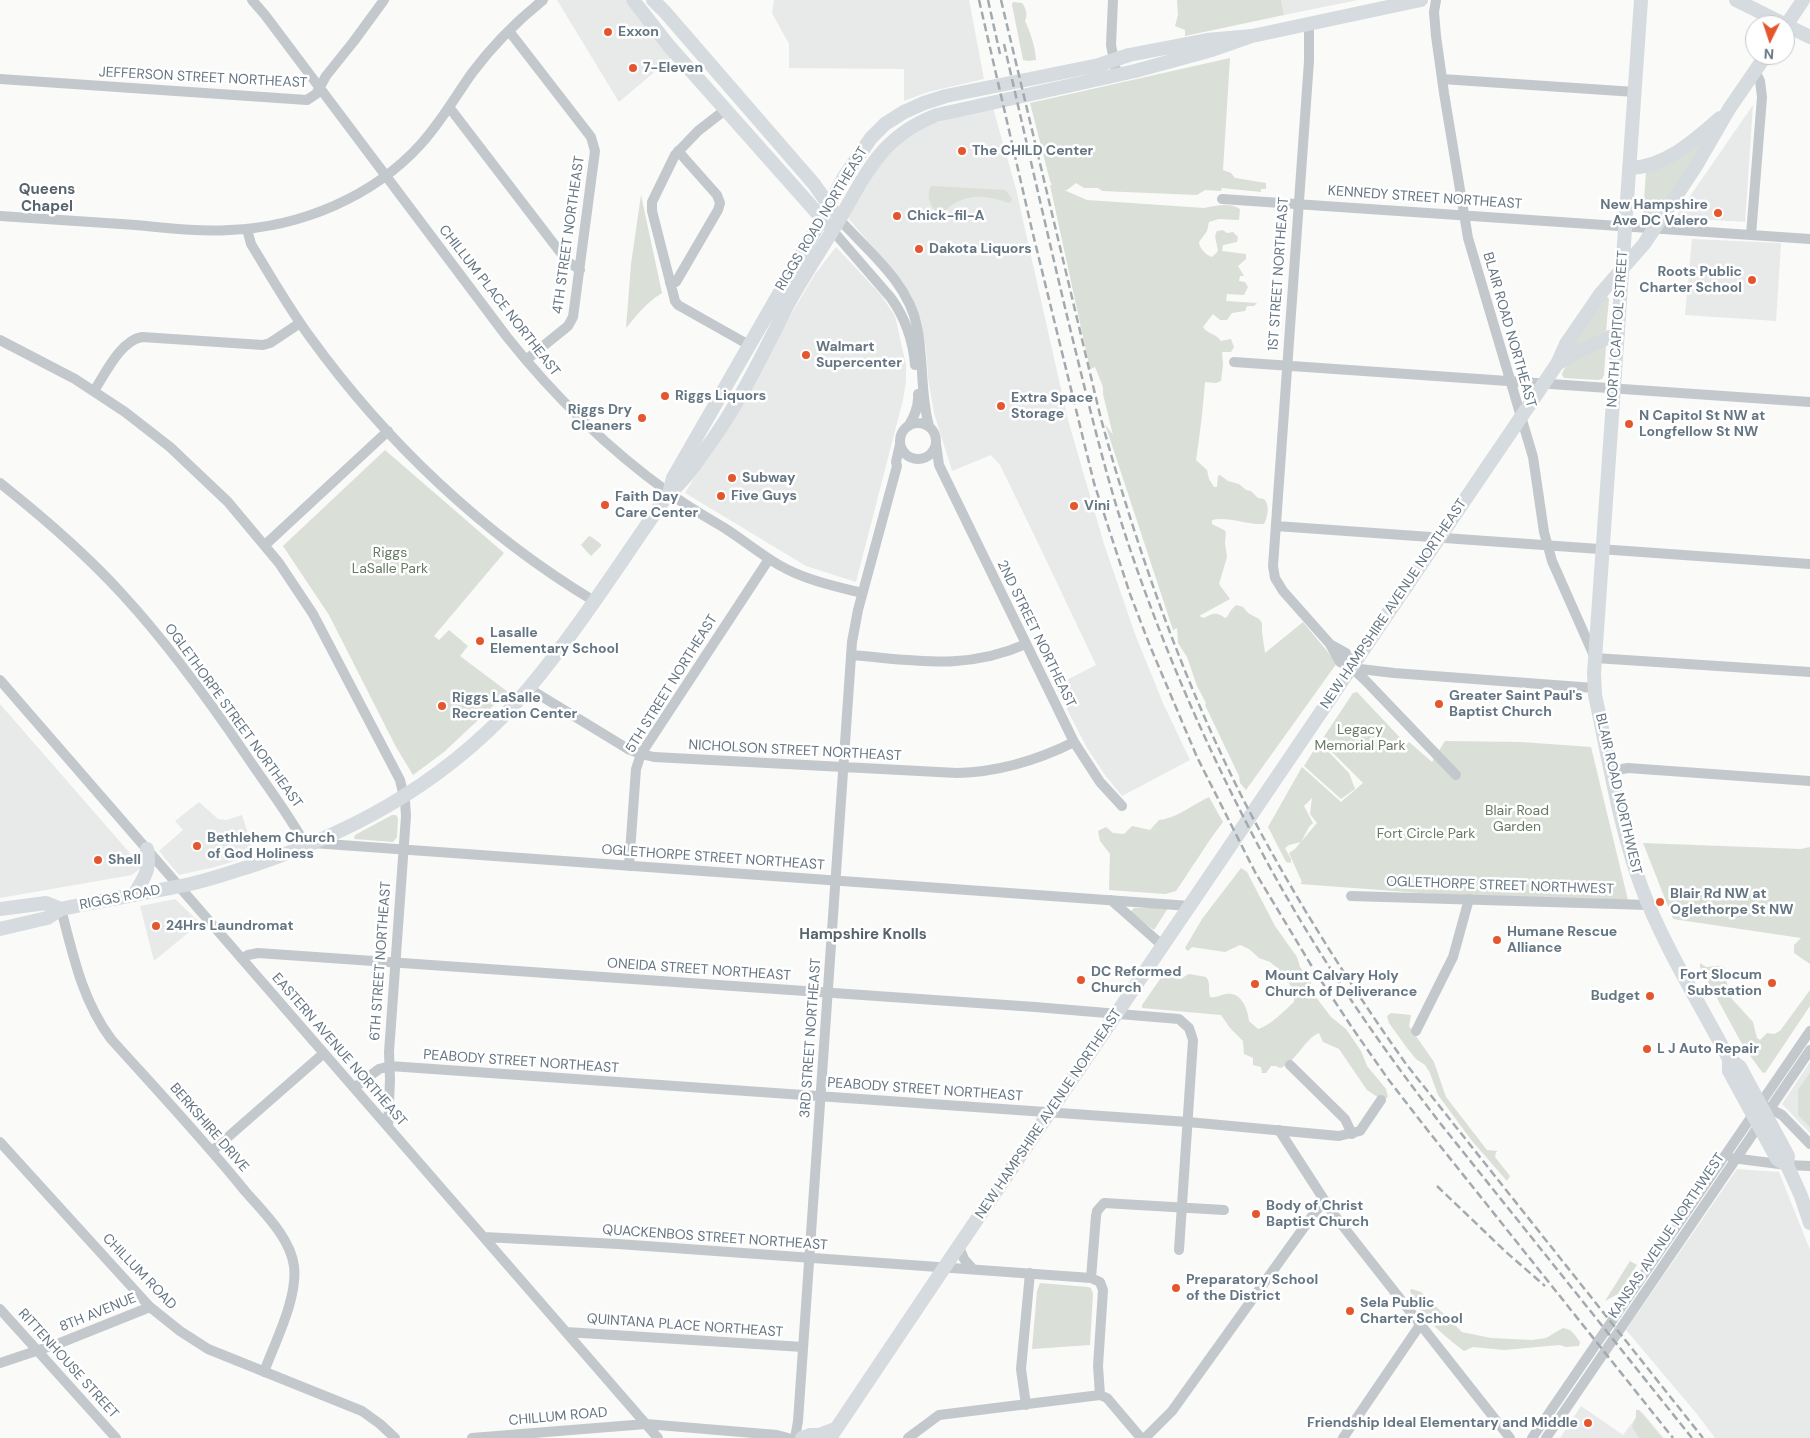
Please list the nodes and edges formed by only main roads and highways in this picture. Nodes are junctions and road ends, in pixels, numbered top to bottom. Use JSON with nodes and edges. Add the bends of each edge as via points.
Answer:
{"nodes":[{"id":1,"x":633,"y":0,"type":"edge"},
{"id":2,"x":653,"y":0,"type":"edge"},
{"id":3,"x":1421,"y":0,"type":"edge"},
{"id":4,"x":1641,"y":0,"type":"edge"},
{"id":5,"x":1736,"y":0,"type":"edge"},
{"id":6,"x":1803,"y":0,"type":"edge"},
{"id":7,"x":1765,"y":15,"type":"edge"},
{"id":8,"x":1793,"y":15,"type":"edge"},
{"id":9,"x":1795,"y":30,"type":"edge"},
{"id":10,"x":1252,"y":36,"type":"junction"},
{"id":11,"x":1810,"y":37,"type":"edge"},
{"id":12,"x":1759,"y":65,"type":"edge"},
{"id":13,"x":1729,"y":109,"type":"junction"},
{"id":14,"x":1629,"y":168,"type":"junction"},
{"id":15,"x":829,"y":205,"type":"junction"},
{"id":16,"x":822,"y":219,"type":"junction"},
{"id":17,"x":836,"y":225,"type":"junction"},
{"id":18,"x":1623,"y":270,"type":"junction"},
{"id":19,"x":1618,"y":333,"type":"junction"},
{"id":20,"x":1557,"y":364,"type":"junction"},
{"id":21,"x":668,"y":493,"type":"junction"},
{"id":22,"x":1595,"y":658,"type":"joint"},
{"id":23,"x":147,"y":850,"type":"road end"},
{"id":24,"x":179,"y":886,"type":"joint"},
{"id":25,"x":134,"y":895,"type":"junction"},
{"id":26,"x":0,"y":909,"type":"edge"},
{"id":27,"x":61,"y":909,"type":"junction"},
{"id":28,"x":0,"y":929,"type":"edge"},
{"id":29,"x":1810,"y":1223,"type":"edge"},
{"id":30,"x":833,"y":1433,"type":"edge"},
{"id":31,"x":802,"y":1438,"type":"edge"}],
"edges":[{"from":1,"to":16,"type":"main road","via":[[669,46]]},
{"from":2,"to":15,"type":"main road"},
{"from":3,"to":10,"type":"main road","name":"RIGGS ROAD NORTHEAST"},
{"from":4,"to":14,"type":"main road","name":"NORTH CAPITOL STREET"},
{"from":5,"to":7,"type":"main road"},
{"from":6,"to":8,"type":"main road"},
{"from":9,"to":11,"type":"main road"},
{"from":10,"to":15,"type":"main road","name":"RIGGS ROAD NORTHEAST","via":[[1207,40],[946,96],[904,112],[885,124],[866,145]]},
{"from":10,"to":17,"type":"main road","name":"RIGGS ROAD NORTHEAST","via":[[1117,75],[967,107],[922,121],[887,146],[864,176]]},
{"from":12,"to":13,"type":"main road"},
{"from":13,"to":14,"type":"main road","via":[[1676,153],[1650,165]]},
{"from":13,"to":18,"type":"main road","name":"NEW HAMPSHIRE AVENUE NORTHEAST","via":[[1696,166]]},
{"from":14,"to":18,"type":"main road","name":"NORTH CAPITOL STREET"},
{"from":15,"to":16,"type":"main road","name":"RIGGS ROAD NORTHEAST"},
{"from":15,"to":17,"type":"main road"},
{"from":16,"to":17,"type":"main road"},
{"from":16,"to":21,"type":"main road","name":"RIGGS ROAD NORTHEAST","via":[[673,478]]},
{"from":17,"to":21,"type":"main road","name":"RIGGS ROAD NORTHEAST","via":[[714,439],[681,483]]},
{"from":18,"to":19,"type":"main road","name":"NORTH CAPITOL STREET"},
{"from":18,"to":20,"type":"main road","name":"NEW HAMPSHIRE AVENUE NORTHEAST","via":[[1601,292],[1566,344]]},
{"from":19,"to":20,"type":"main road"},
{"from":19,"to":22,"type":"main road","name":"NORTH CAPITOL STREET"},
{"from":20,"to":30,"type":"main road","name":"NEW HAMPSHIRE AVENUE NORTHEAST"},
{"from":21,"to":24,"type":"main road","name":"RIGGS ROAD NORTHEAST","via":[[556,654],[528,688],[456,759],[404,796],[350,827],[310,845],[217,877]]},
{"from":22,"to":29,"type":"main road","name":"BLAIR ROAD NORTHWEST","via":[[1594,688],[1611,771],[1630,850],[1648,904],[1729,1059],[1740,1067],[1762,1114],[1777,1159],[1787,1165]]},
{"from":23,"to":25,"type":"main road","via":[[150,862]]},
{"from":24,"to":25,"type":"main road","name":"RIGGS ROAD"},
{"from":25,"to":27,"type":"main road","name":"RIGGS ROAD"},
{"from":26,"to":27,"type":"main road","name":"RIGGS ROAD","via":[[46,903]]},
{"from":27,"to":28,"type":"main road","name":"RIGGS ROAD","via":[[47,918]]},
{"from":30,"to":31,"type":"main road"}]}
